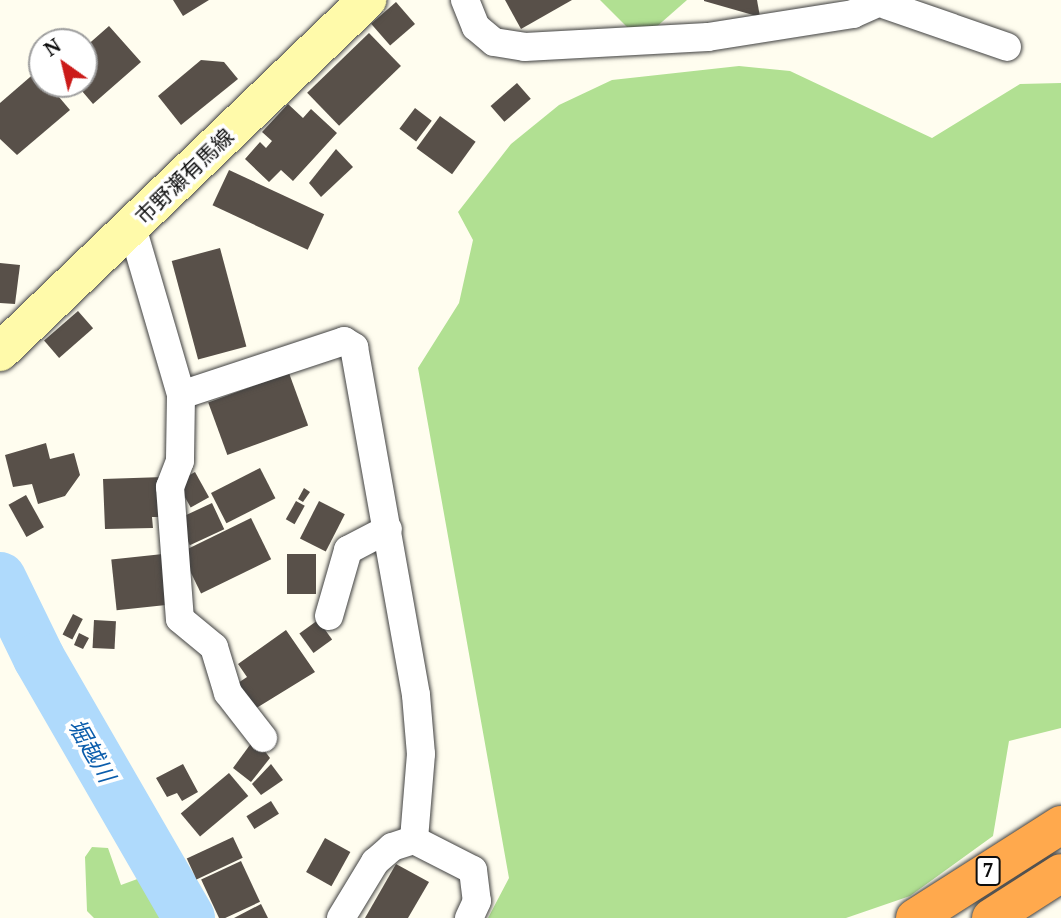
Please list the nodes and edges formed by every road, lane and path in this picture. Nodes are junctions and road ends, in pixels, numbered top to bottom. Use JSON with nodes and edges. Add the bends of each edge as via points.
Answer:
{"nodes":[{"id":1,"x":367,"y":0,"type":"edge"},
{"id":2,"x":465,"y":0,"type":"edge"},
{"id":3,"x":885,"y":2,"type":"edge"},
{"id":4,"x":1007,"y":47,"type":"dead end"},
{"id":5,"x":132,"y":227,"type":"junction"},
{"id":6,"x":0,"y":352,"type":"edge"},
{"id":7,"x":181,"y":395,"type":"junction"},
{"id":8,"x":388,"y":529,"type":"junction"},
{"id":9,"x":329,"y":616,"type":"dead end"},
{"id":10,"x":263,"y":738,"type":"dead end"},
{"id":11,"x":1061,"y":825,"type":"edge"},
{"id":12,"x":414,"y":839,"type":"junction"},
{"id":13,"x":1061,"y":873,"type":"edge"},
{"id":14,"x":341,"y":918,"type":"edge"},
{"id":15,"x":470,"y":918,"type":"edge"},
{"id":16,"x":915,"y":918,"type":"edge"},
{"id":17,"x":991,"y":918,"type":"edge"}],
"edges":[{"from":1,"to":5,"type":"main road","name":"市野瀬有馬線"},
{"from":2,"to":3,"type":"street","via":[[476,27],[494,42],[525,47],[708,37]]},
{"from":3,"to":4,"type":"street"},
{"from":5,"to":6,"type":"main road","name":"市野瀬有馬線"},
{"from":5,"to":7,"type":"street"},
{"from":7,"to":8,"type":"street","via":[[344,341],[354,347]]},
{"from":7,"to":10,"type":"street","via":[[180,461],[170,487],[180,620],[214,647],[228,693]]},
{"from":8,"to":9,"type":"street","via":[[348,550]]},
{"from":8,"to":12,"type":"street","via":[[417,707]]},
{"from":11,"to":16,"type":"highway","number":"7"},
{"from":12,"to":14,"type":"street","via":[[392,847],[375,862]]},
{"from":12,"to":15,"type":"street","via":[[473,870],[477,901]]},
{"from":13,"to":17,"type":"highway","number":"7"}]}
